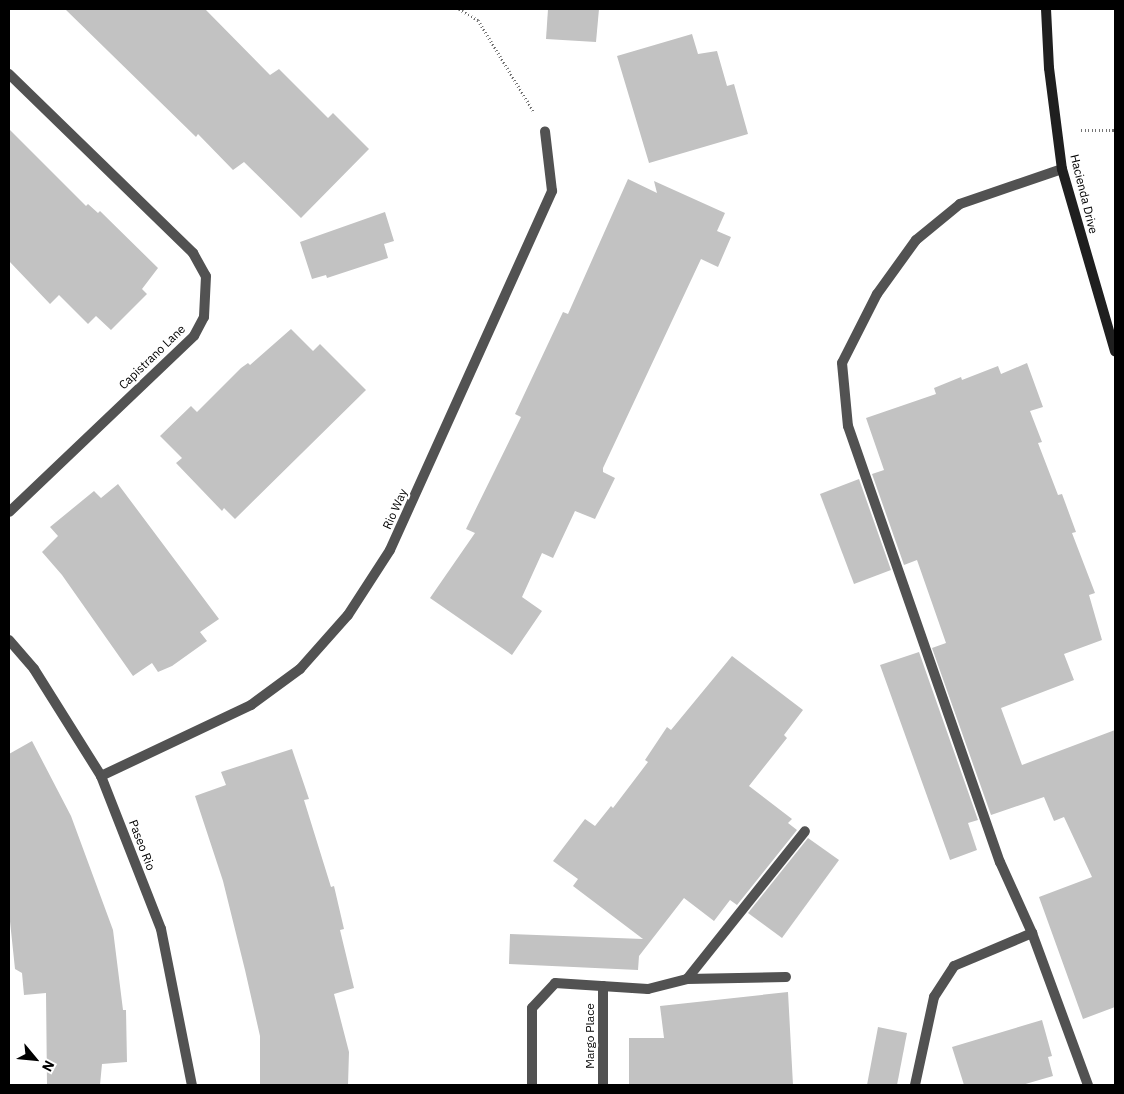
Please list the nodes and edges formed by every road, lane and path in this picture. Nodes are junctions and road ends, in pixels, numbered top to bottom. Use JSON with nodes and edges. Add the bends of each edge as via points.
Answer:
{"nodes":[{"id":1,"x":459,"y":9,"type":"edge"},
{"id":2,"x":1046,"y":9,"type":"edge"},
{"id":3,"x":9,"y":74,"type":"edge"},
{"id":4,"x":1057,"y":130,"type":"junction"},
{"id":5,"x":1115,"y":130,"type":"edge"},
{"id":6,"x":545,"y":131,"type":"joint"},
{"id":7,"x":1062,"y":169,"type":"junction"},
{"id":8,"x":1115,"y":351,"type":"edge"},
{"id":9,"x":9,"y":512,"type":"edge"},
{"id":10,"x":9,"y":640,"type":"edge"},
{"id":11,"x":101,"y":776,"type":"junction"},
{"id":12,"x":805,"y":831,"type":"dead end"},
{"id":13,"x":1032,"y":933,"type":"junction"},
{"id":14,"x":786,"y":976,"type":"dead end"},
{"id":15,"x":687,"y":979,"type":"junction"},
{"id":16,"x":603,"y":986,"type":"junction"},
{"id":17,"x":192,"y":1085,"type":"edge"},
{"id":18,"x":532,"y":1085,"type":"edge"},
{"id":19,"x":603,"y":1085,"type":"edge"},
{"id":20,"x":915,"y":1085,"type":"edge"},
{"id":21,"x":1088,"y":1085,"type":"edge"}],
"edges":[{"from":1,"to":6,"type":"path","via":[[478,20]]},
{"from":2,"to":4,"type":"main road","name":"Hacienda Drive"},
{"from":3,"to":9,"type":"street","name":"Capistrano Lane","via":[[193,253],[206,276],[204,317],[194,336]]},
{"from":4,"to":5,"type":"path"},
{"from":4,"to":7,"type":"main road","name":"Hacienda Drive"},
{"from":6,"to":11,"type":"street","name":"Rio Way","via":[[552,191],[390,550],[348,615],[300,669],[251,705]]},
{"from":7,"to":8,"type":"main road","name":"Hacienda Drive"},
{"from":7,"to":13,"type":"street","via":[[960,204],[916,240],[877,294],[842,363],[848,426],[1000,862]]},
{"from":10,"to":11,"type":"street","name":"Paseo Rio","via":[[34,669]]},
{"from":11,"to":17,"type":"street","name":"Paseo Rio","via":[[161,929]]},
{"from":12,"to":15,"type":"street"},
{"from":13,"to":20,"type":"street","via":[[954,966],[934,997]]},
{"from":13,"to":21,"type":"street"},
{"from":14,"to":15,"type":"street"},
{"from":15,"to":16,"type":"street","via":[[648,989]]},
{"from":16,"to":18,"type":"street","via":[[555,983],[532,1008]]},
{"from":16,"to":19,"type":"street","name":"Margo Place"}]}
